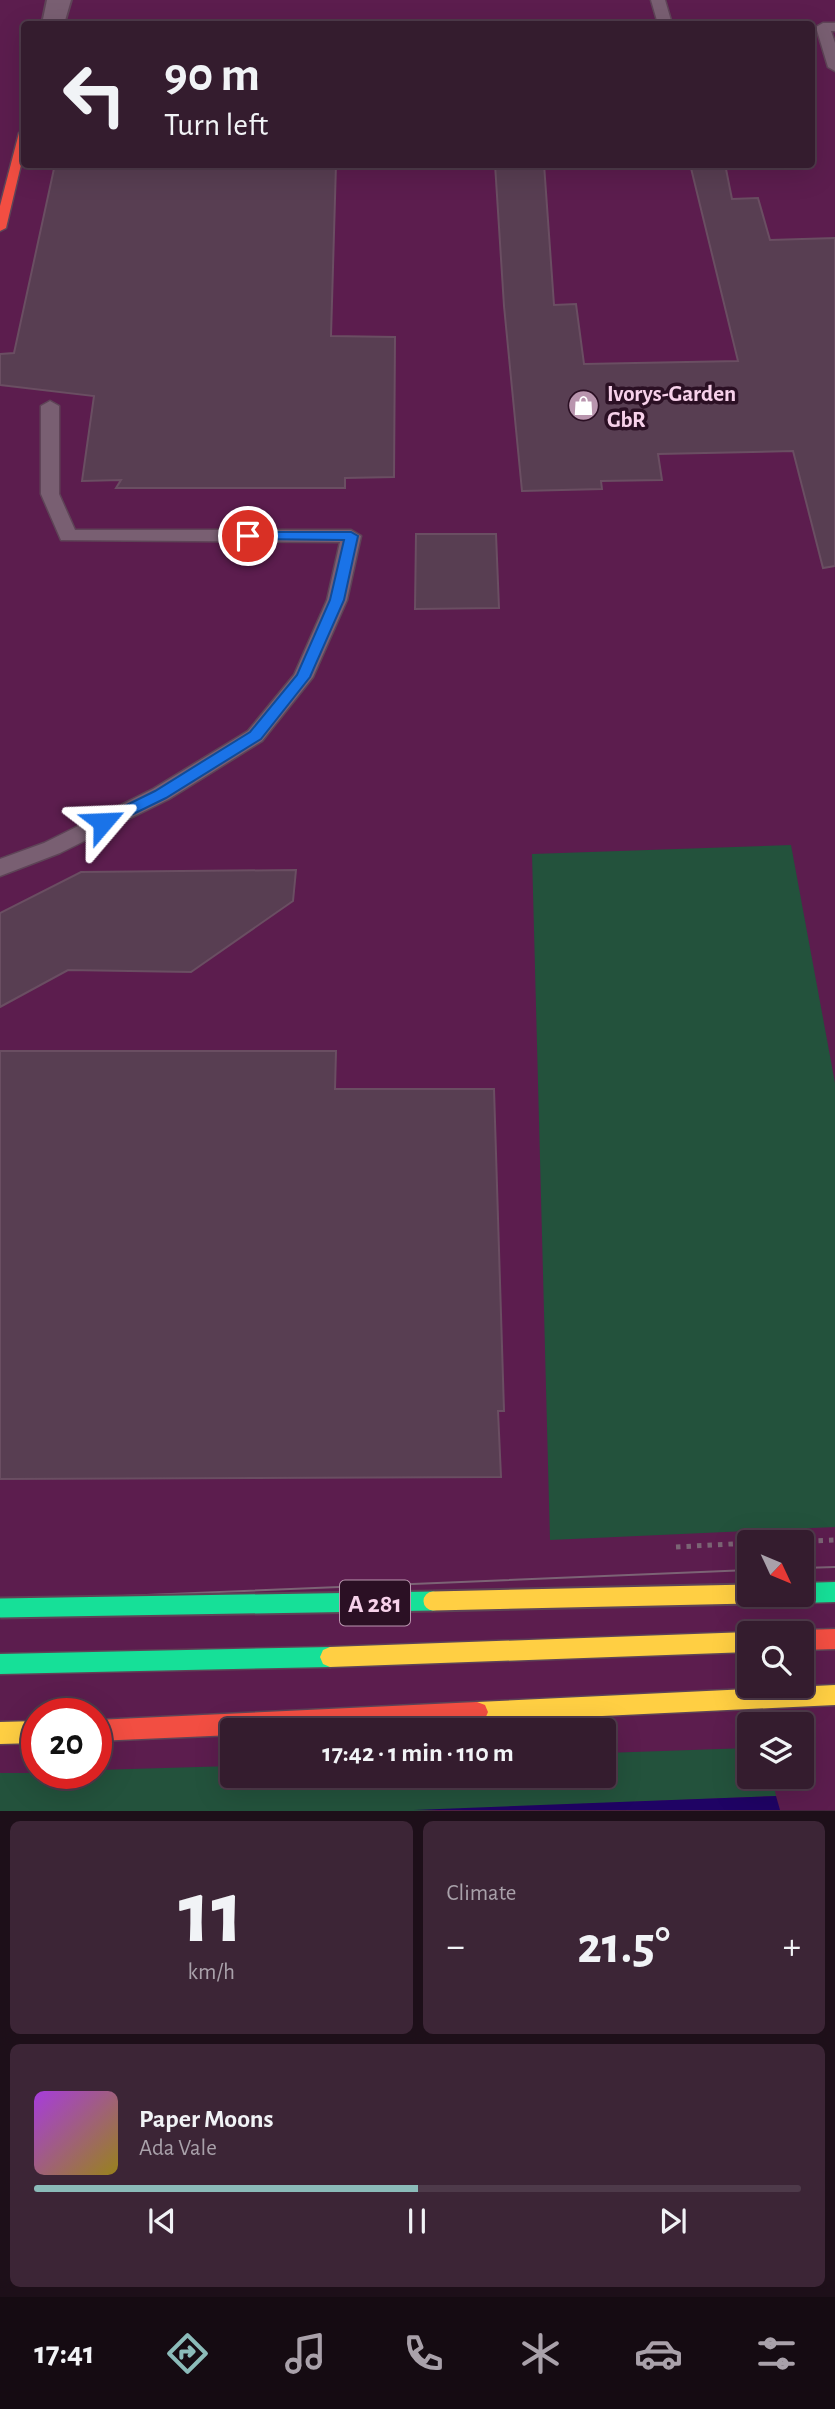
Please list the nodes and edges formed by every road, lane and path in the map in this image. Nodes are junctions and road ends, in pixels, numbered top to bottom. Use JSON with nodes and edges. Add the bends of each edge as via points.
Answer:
{"nodes":[{"id":1,"x":59,"y":0,"type":"edge"},
{"id":2,"x":658,"y":0,"type":"edge"},
{"id":3,"x":53,"y":21,"type":"edge"},
{"id":4,"x":664,"y":21,"type":"edge"},
{"id":5,"x":835,"y":27,"type":"edge"},
{"id":6,"x":835,"y":67,"type":"edge"},
{"id":7,"x":21,"y":145,"type":"edge"},
{"id":8,"x":0,"y":228,"type":"edge"},
{"id":9,"x":50,"y":406,"type":"dead end"},
{"id":10,"x":0,"y":868,"type":"edge"},
{"id":11,"x":835,"y":1540,"type":"edge"},
{"id":12,"x":814,"y":1541,"type":"edge"},
{"id":13,"x":835,"y":1592,"type":"edge"},
{"id":14,"x":814,"y":1593,"type":"edge"},
{"id":15,"x":737,"y":1594,"type":"edge"},
{"id":16,"x":0,"y":1608,"type":"edge"},
{"id":17,"x":835,"y":1639,"type":"edge"},
{"id":18,"x":814,"y":1640,"type":"edge"},
{"id":19,"x":737,"y":1642,"type":"edge"},
{"id":20,"x":0,"y":1664,"type":"edge"},
{"id":21,"x":835,"y":1695,"type":"edge"},
{"id":22,"x":112,"y":1730,"type":"edge"},
{"id":23,"x":21,"y":1732,"type":"edge"},
{"id":24,"x":0,"y":1733,"type":"edge"}],
"edges":[{"from":1,"to":3,"type":"street"},
{"from":2,"to":4,"type":"lane"},
{"from":5,"to":6,"type":"lane","via":[[823,27]]},
{"from":7,"to":8,"type":"main road"},
{"from":9,"to":10,"type":"lane","via":[[50,494],[68,536],[351,536],[337,600],[303,677],[255,736],[161,794],[52,848]]},
{"from":11,"to":12,"type":"path"},
{"from":13,"to":14,"type":"main road"},
{"from":15,"to":16,"type":"main road","number":"A 281","bridge":true},
{"from":17,"to":18,"type":"main road"},
{"from":19,"to":20,"type":"main road"},
{"from":21,"to":22,"type":"main road"},
{"from":23,"to":24,"type":"main road"}]}
